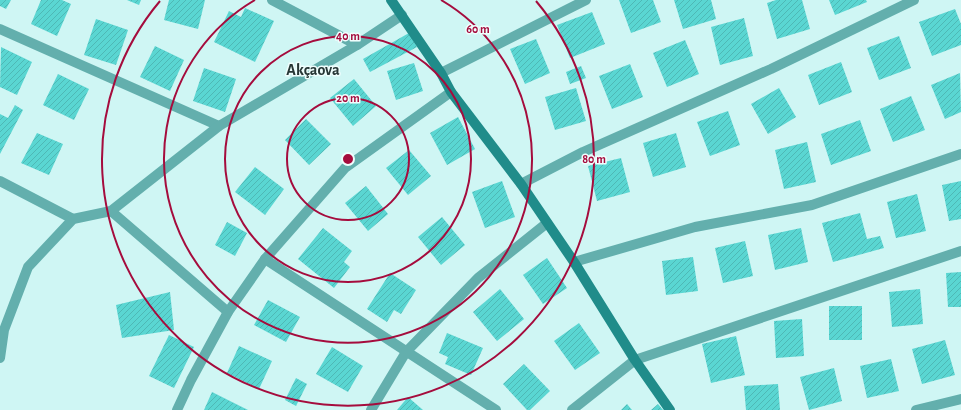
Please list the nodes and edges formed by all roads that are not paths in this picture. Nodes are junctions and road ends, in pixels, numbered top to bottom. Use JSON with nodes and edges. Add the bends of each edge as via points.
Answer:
{"nodes":[{"id":1,"x":272,"y":0,"type":"edge"},
{"id":2,"x":391,"y":0,"type":"edge"},
{"id":3,"x":586,"y":0,"type":"edge"},
{"id":4,"x":914,"y":0,"type":"edge"},
{"id":5,"x":402,"y":15,"type":"junction"},
{"id":6,"x":0,"y":29,"type":"edge"},
{"id":7,"x":357,"y":45,"type":"junction"},
{"id":8,"x":441,"y":73,"type":"junction"},
{"id":9,"x":451,"y":92,"type":"junction"},
{"id":10,"x":219,"y":126,"type":"junction"},
{"id":11,"x":961,"y":154,"type":"edge"},
{"id":12,"x":0,"y":180,"type":"edge"},
{"id":13,"x":521,"y":184,"type":"junction"},
{"id":14,"x":111,"y":211,"type":"junction"},
{"id":15,"x":73,"y":219,"type":"junction"},
{"id":16,"x":547,"y":223,"type":"junction"},
{"id":17,"x":961,"y":251,"type":"edge"},
{"id":18,"x":265,"y":259,"type":"junction"},
{"id":19,"x":574,"y":262,"type":"junction"},
{"id":20,"x":228,"y":312,"type":"junction"},
{"id":21,"x":2,"y":329,"type":"edge"},
{"id":22,"x":406,"y":352,"type":"junction"},
{"id":23,"x":0,"y":358,"type":"edge"},
{"id":24,"x":635,"y":360,"type":"junction"},
{"id":25,"x":961,"y":398,"type":"edge"},
{"id":26,"x":177,"y":410,"type":"edge"},
{"id":27,"x":371,"y":410,"type":"edge"},
{"id":28,"x":496,"y":410,"type":"edge"},
{"id":29,"x":572,"y":410,"type":"edge"},
{"id":30,"x":670,"y":410,"type":"edge"},
{"id":31,"x":916,"y":410,"type":"edge"}],
"edges":[{"from":1,"to":7,"type":"street"},
{"from":2,"to":5,"type":"street"},
{"from":3,"to":8,"type":"street"},
{"from":4,"to":13,"type":"street","via":[[771,69],[583,152]]},
{"from":5,"to":7,"type":"street"},
{"from":5,"to":8,"type":"street"},
{"from":6,"to":10,"type":"street"},
{"from":7,"to":10,"type":"street"},
{"from":8,"to":9,"type":"street"},
{"from":9,"to":13,"type":"street"},
{"from":9,"to":18,"type":"street","via":[[344,168]]},
{"from":10,"to":14,"type":"street"},
{"from":11,"to":19,"type":"street","via":[[812,205],[695,227]]},
{"from":12,"to":15,"type":"street"},
{"from":13,"to":16,"type":"street"},
{"from":14,"to":15,"type":"street"},
{"from":14,"to":20,"type":"street"},
{"from":15,"to":21,"type":"street","via":[[28,267]]},
{"from":16,"to":19,"type":"street"},
{"from":16,"to":22,"type":"street","via":[[478,278]]},
{"from":17,"to":24,"type":"street"},
{"from":18,"to":20,"type":"street"},
{"from":18,"to":22,"type":"street"},
{"from":19,"to":24,"type":"street"},
{"from":20,"to":26,"type":"street"},
{"from":21,"to":23,"type":"street"},
{"from":22,"to":27,"type":"street"},
{"from":22,"to":28,"type":"street"},
{"from":24,"to":29,"type":"street"},
{"from":24,"to":30,"type":"street"},
{"from":25,"to":31,"type":"street"}]}
